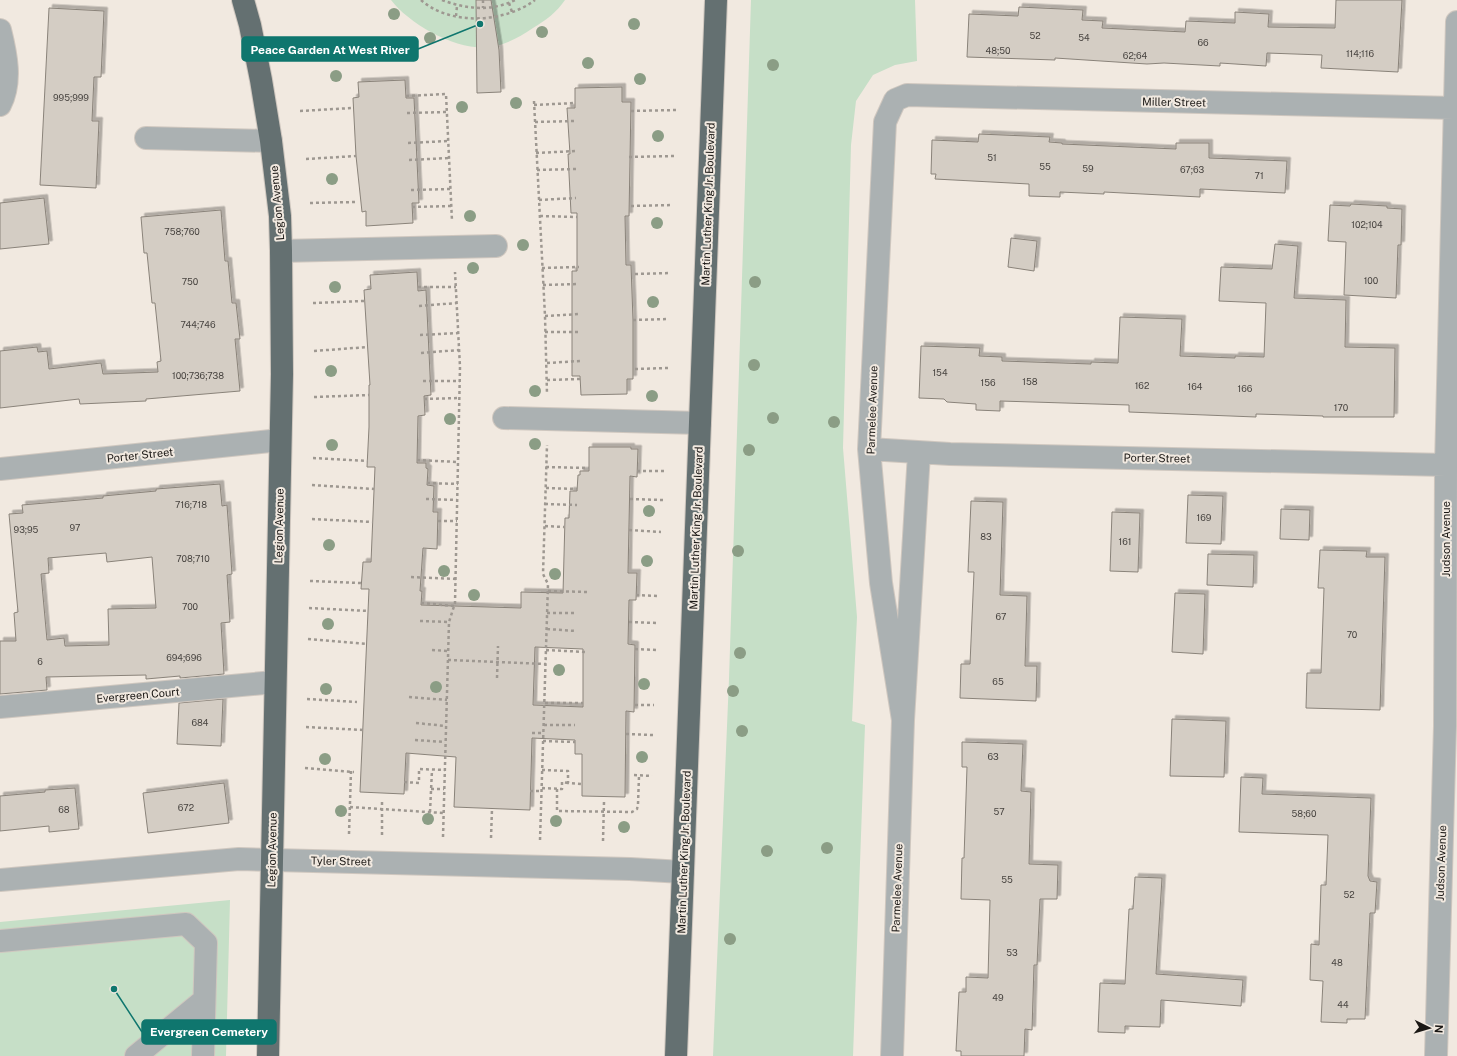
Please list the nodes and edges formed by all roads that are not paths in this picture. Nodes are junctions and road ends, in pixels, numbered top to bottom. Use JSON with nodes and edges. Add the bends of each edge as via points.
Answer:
{"nodes":[{"id":1,"x":243,"y":0,"type":"edge"},
{"id":2,"x":716,"y":0,"type":"edge"},
{"id":3,"x":1457,"y":22,"type":"edge"},
{"id":4,"x":0,"y":30,"type":"edge"},
{"id":5,"x":895,"y":100,"type":"joint"},
{"id":6,"x":0,"y":105,"type":"edge"},
{"id":7,"x":1454,"y":108,"type":"junction"},
{"id":8,"x":146,"y":138,"type":"dead end"},
{"id":9,"x":271,"y":141,"type":"junction"},
{"id":10,"x":496,"y":246,"type":"dead end"},
{"id":11,"x":281,"y":251,"type":"junction"},
{"id":12,"x":504,"y":418,"type":"dead end"},
{"id":13,"x":700,"y":423,"type":"junction"},
{"id":14,"x":280,"y":440,"type":"junction"},
{"id":15,"x":869,"y":449,"type":"junction"},
{"id":16,"x":919,"y":453,"type":"junction"},
{"id":17,"x":1446,"y":465,"type":"junction"},
{"id":18,"x":0,"y":469,"type":"edge"},
{"id":19,"x":276,"y":682,"type":"junction"},
{"id":20,"x":0,"y":707,"type":"edge"},
{"id":21,"x":902,"y":720,"type":"junction"},
{"id":22,"x":1451,"y":726,"type":"edge"},
{"id":23,"x":271,"y":859,"type":"junction"},
{"id":24,"x":683,"y":872,"type":"junction"},
{"id":25,"x":0,"y":880,"type":"edge"},
{"id":26,"x":0,"y":941,"type":"edge"},
{"id":27,"x":204,"y":1000,"type":"junction"},
{"id":28,"x":136,"y":1056,"type":"edge"},
{"id":29,"x":203,"y":1056,"type":"edge"},
{"id":30,"x":268,"y":1056,"type":"edge"},
{"id":31,"x":676,"y":1056,"type":"edge"},
{"id":32,"x":892,"y":1056,"type":"edge"},
{"id":33,"x":1436,"y":1056,"type":"edge"}],
"edges":[{"from":1,"to":9,"type":"highway","name":"Legion Avenue"},
{"from":2,"to":13,"type":"highway","name":"Martin Luther King Jr. Boulevard"},
{"from":3,"to":7,"type":"street","name":"Judson Avenue"},
{"from":4,"to":6,"type":"street","via":[[7,64],[6,85]]},
{"from":5,"to":7,"type":"street","name":"Miller Street","via":[[907,95]]},
{"from":5,"to":15,"type":"street","name":"Parmelee Avenue","via":[[885,122]]},
{"from":7,"to":17,"type":"street","name":"Judson Avenue"},
{"from":8,"to":9,"type":"street"},
{"from":9,"to":11,"type":"highway","name":"Legion Avenue","via":[[280,216]]},
{"from":10,"to":11,"type":"street"},
{"from":11,"to":14,"type":"highway","name":"Legion Avenue"},
{"from":12,"to":13,"type":"street"},
{"from":13,"to":24,"type":"highway","name":"Martin Luther King Jr. Boulevard"},
{"from":14,"to":18,"type":"street","name":"Porter Street"},
{"from":14,"to":19,"type":"highway","name":"Legion Avenue"},
{"from":15,"to":16,"type":"street","name":"Porter Street"},
{"from":15,"to":21,"type":"street","name":"Parmelee Avenue","via":[[881,583]]},
{"from":16,"to":17,"type":"street","name":"Porter Street"},
{"from":16,"to":21,"type":"street","name":"Parmelee Avenue"},
{"from":17,"to":22,"type":"street","name":"Judson Avenue"},
{"from":19,"to":20,"type":"street","name":"Evergreen Court"},
{"from":19,"to":23,"type":"highway","name":"Legion Avenue"},
{"from":21,"to":32,"type":"street","name":"Parmelee Avenue"},
{"from":22,"to":33,"type":"street","name":"Judson Avenue"},
{"from":23,"to":24,"type":"street","name":"Tyler Street","via":[[622,868]]},
{"from":23,"to":25,"type":"street","name":"Tyler Street","via":[[226,860]]},
{"from":23,"to":30,"type":"highway","name":"Legion Avenue"},
{"from":24,"to":31,"type":"highway","name":"Martin Luther King Jr. Boulevard"},
{"from":26,"to":27,"type":"street","via":[[186,924],[206,943]]},
{"from":27,"to":28,"type":"street"},
{"from":27,"to":29,"type":"street"}]}
